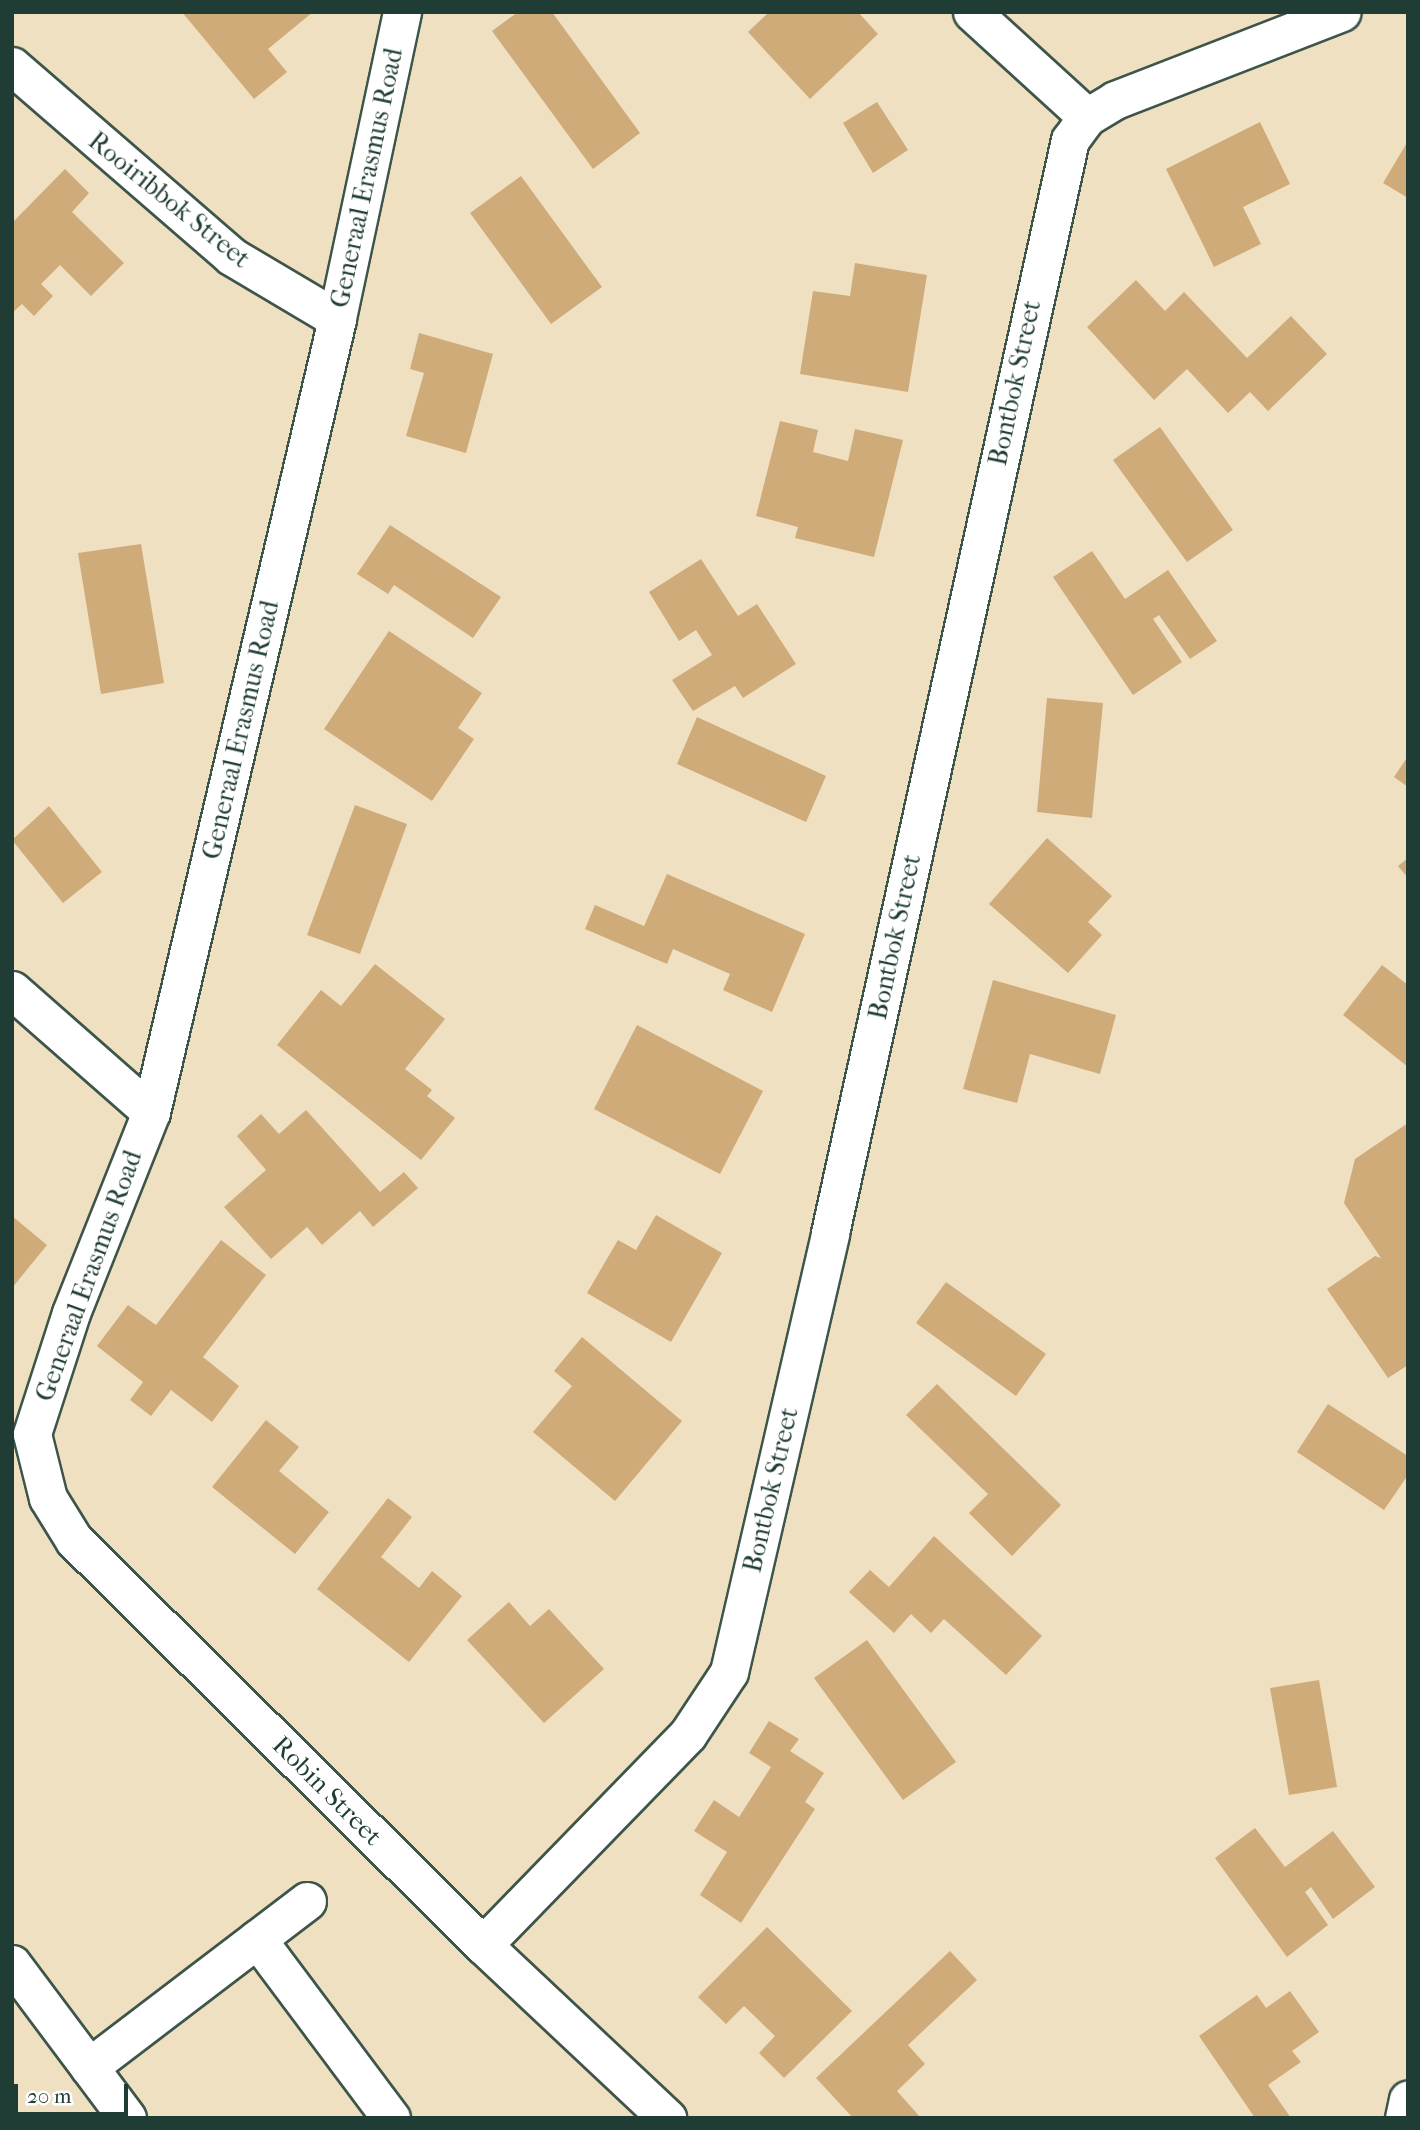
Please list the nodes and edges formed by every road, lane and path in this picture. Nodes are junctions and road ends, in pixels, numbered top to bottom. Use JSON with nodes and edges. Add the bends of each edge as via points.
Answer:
{"nodes":[{"id":1,"x":402,"y":12,"type":"edge"},
{"id":2,"x":972,"y":12,"type":"edge"},
{"id":3,"x":1342,"y":12,"type":"edge"},
{"id":4,"x":12,"y":65,"type":"edge"},
{"id":5,"x":1087,"y":117,"type":"junction"},
{"id":6,"x":337,"y":319,"type":"junction"},
{"id":7,"x":12,"y":989,"type":"edge"},
{"id":8,"x":151,"y":1112,"type":"junction"},
{"id":9,"x":32,"y":1434,"type":"joint"},
{"id":10,"x":307,"y":1901,"type":"dead end"},
{"id":11,"x":257,"y":1939,"type":"junction"},
{"id":12,"x":484,"y":1945,"type":"junction"},
{"id":13,"x":12,"y":1964,"type":"edge"},
{"id":14,"x":89,"y":2067,"type":"junction"},
{"id":15,"x":1408,"y":2099,"type":"edge"},
{"id":16,"x":127,"y":2118,"type":"edge"},
{"id":17,"x":391,"y":2118,"type":"edge"},
{"id":18,"x":667,"y":2118,"type":"edge"},
{"id":19,"x":1404,"y":2118,"type":"edge"}],
"edges":[{"from":1,"to":6,"type":"street","name":"Generaal Erasmus Road"},
{"from":2,"to":5,"type":"street"},
{"from":3,"to":5,"type":"street","name":"Bontbok Street","via":[[1115,100]]},
{"from":4,"to":6,"type":"street","name":"Rooiribbok Street","via":[[231,256]]},
{"from":5,"to":12,"type":"street","name":"Bontbok Street","via":[[1070,140],[1062,165],[830,1233],[729,1672],[688,1734]]},
{"from":6,"to":8,"type":"street","name":"Generaal Erasmus Road"},
{"from":7,"to":8,"type":"street"},
{"from":8,"to":9,"type":"street","name":"Generaal Erasmus Road","via":[[71,1313]]},
{"from":9,"to":12,"type":"street","name":"Robin Street","via":[[48,1498],[74,1540]]},
{"from":10,"to":11,"type":"street"},
{"from":11,"to":14,"type":"street"},
{"from":11,"to":17,"type":"street"},
{"from":12,"to":18,"type":"street","name":"Robin Street"},
{"from":13,"to":14,"type":"street"},
{"from":14,"to":16,"type":"street"},
{"from":15,"to":19,"type":"street"}]}
